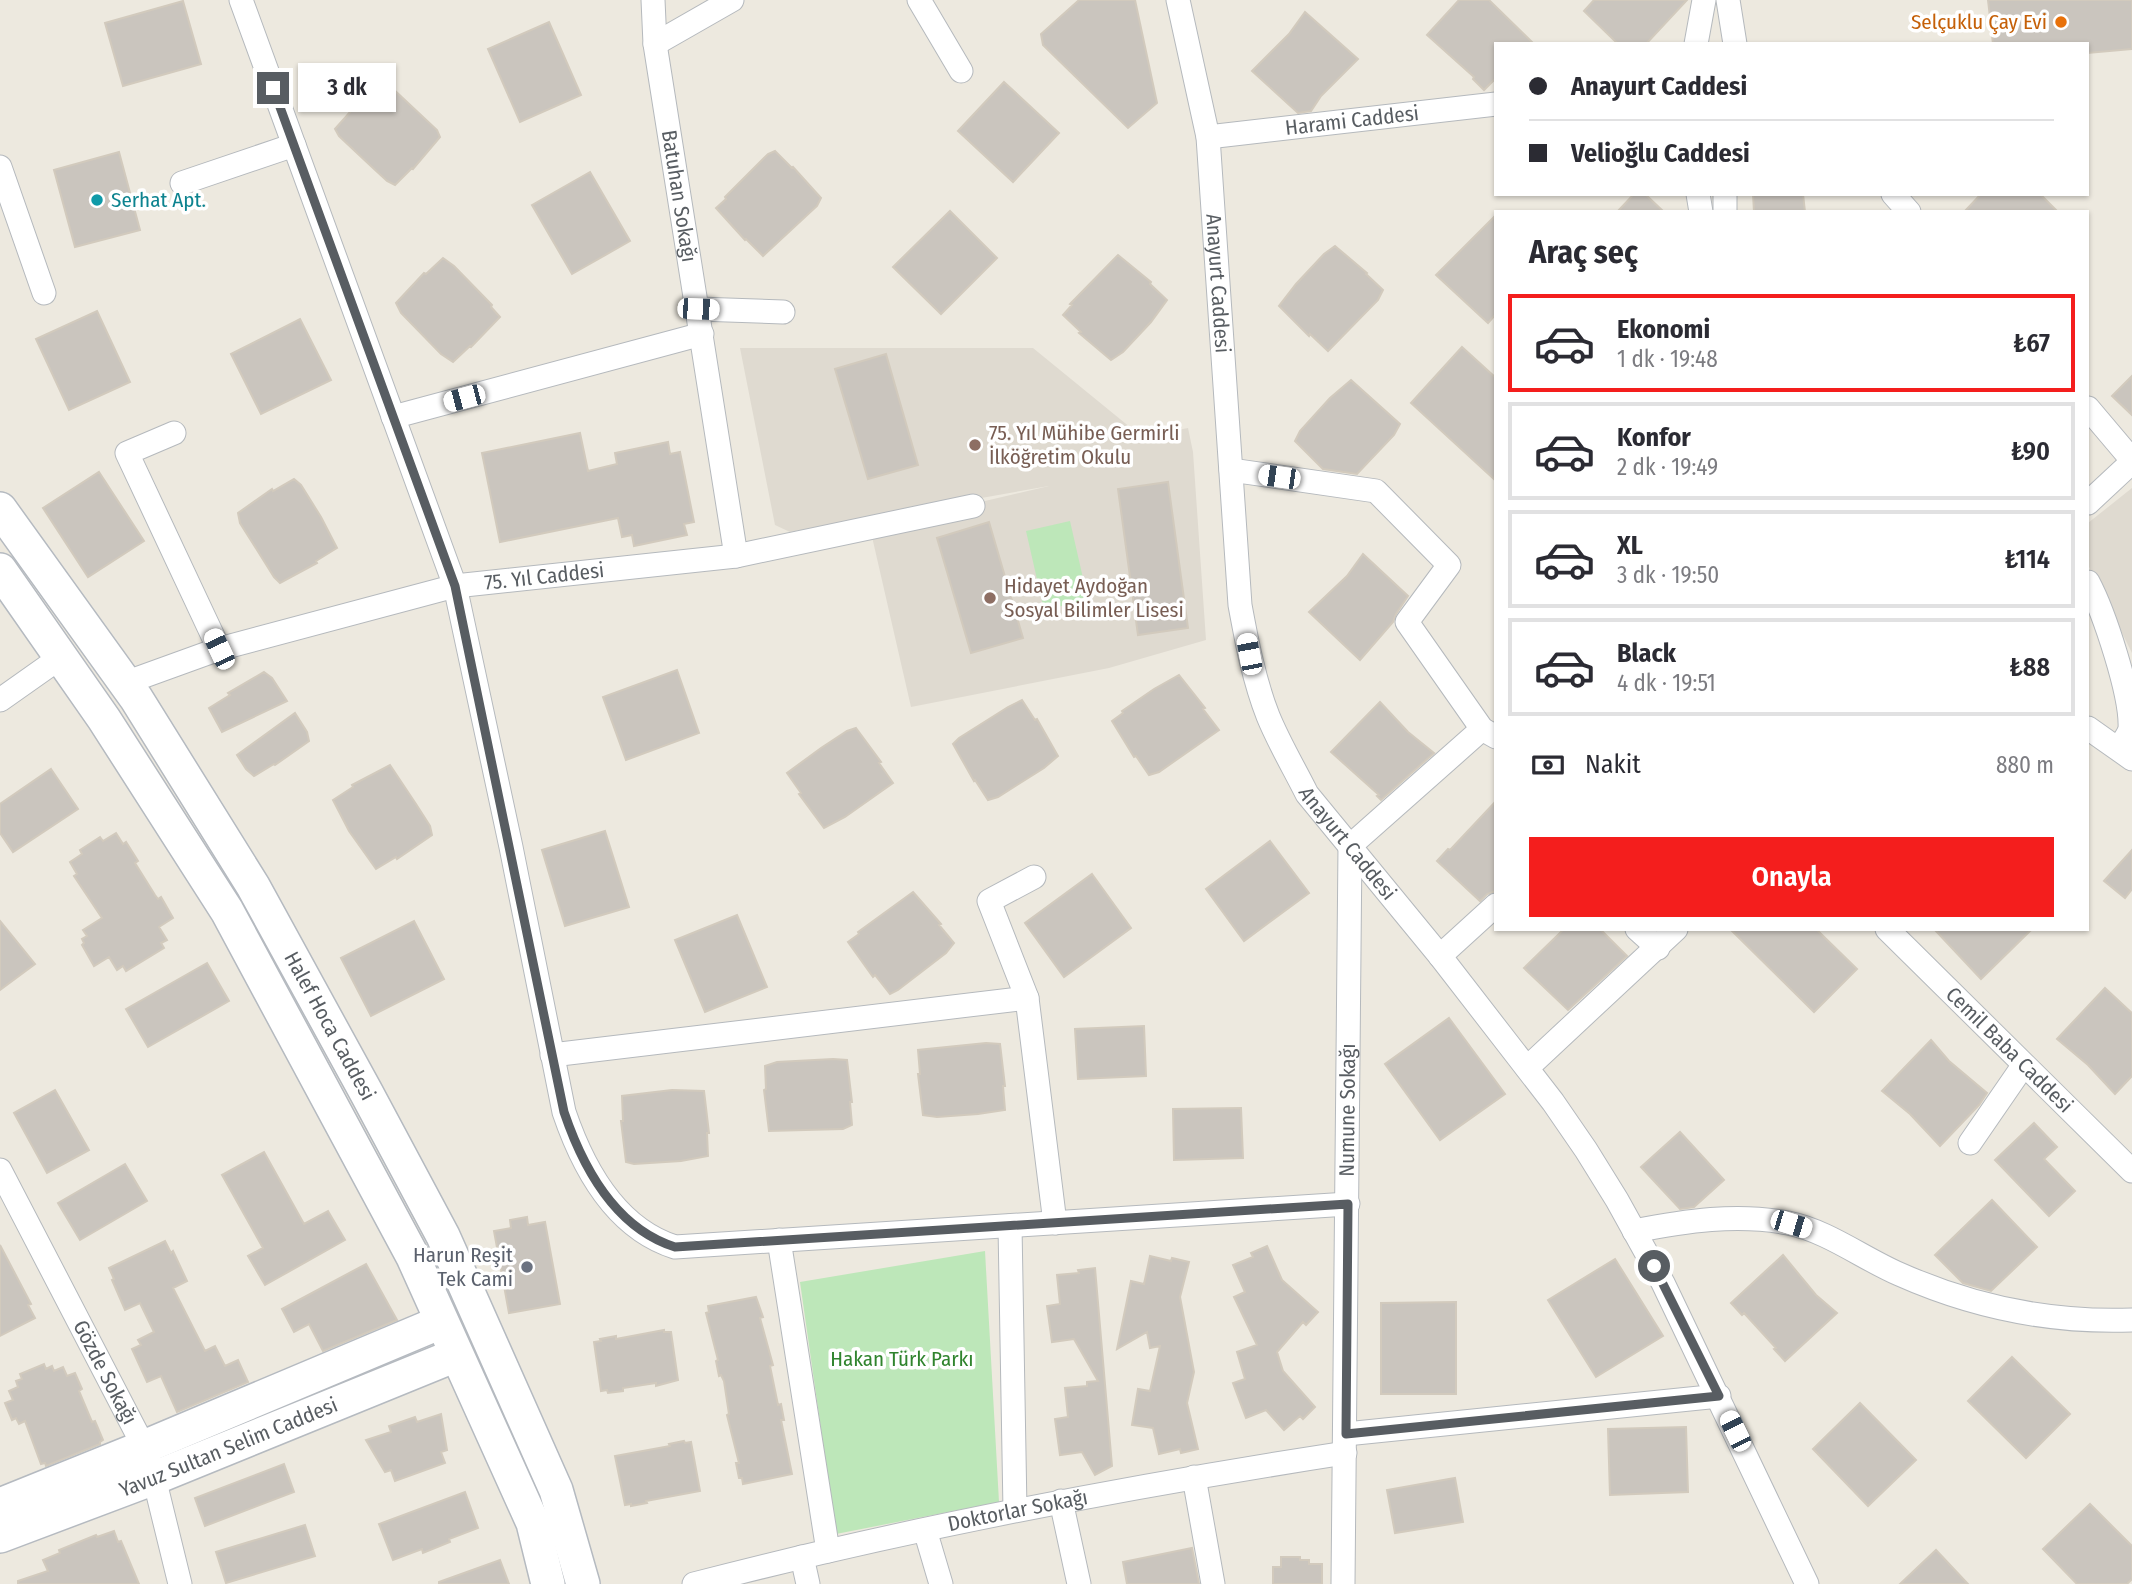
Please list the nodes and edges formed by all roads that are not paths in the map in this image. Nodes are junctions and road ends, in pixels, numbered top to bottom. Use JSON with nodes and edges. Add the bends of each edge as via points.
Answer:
{"nodes":[{"id":1,"x":241,"y":0,"type":"edge"},
{"id":2,"x":653,"y":0,"type":"edge"},
{"id":3,"x":732,"y":0,"type":"edge"},
{"id":4,"x":919,"y":0,"type":"edge"},
{"id":5,"x":1178,"y":0,"type":"edge"},
{"id":6,"x":1704,"y":0,"type":"edge"},
{"id":7,"x":1728,"y":0,"type":"edge"},
{"id":8,"x":1696,"y":42,"type":"edge"},
{"id":9,"x":1735,"y":42,"type":"edge"},
{"id":10,"x":655,"y":44,"type":"junction"},
{"id":11,"x":961,"y":71,"type":"dead end"},
{"id":12,"x":1494,"y":104,"type":"edge"},
{"id":13,"x":1208,"y":137,"type":"junction"},
{"id":14,"x":294,"y":145,"type":"junction"},
{"id":15,"x":0,"y":167,"type":"edge"},
{"id":16,"x":182,"y":183,"type":"dead end"},
{"id":17,"x":1894,"y":196,"type":"edge"},
{"id":18,"x":1907,"y":210,"type":"edge"},
{"id":19,"x":44,"y":293,"type":"dead end"},
{"id":20,"x":698,"y":309,"type":"junction"},
{"id":21,"x":783,"y":312,"type":"dead end"},
{"id":22,"x":702,"y":334,"type":"junction"},
{"id":23,"x":2089,"y":409,"type":"edge"},
{"id":24,"x":393,"y":417,"type":"junction"},
{"id":25,"x":174,"y":433,"type":"dead end"},
{"id":26,"x":2132,"y":461,"type":"edge"},
{"id":27,"x":1231,"y":470,"type":"junction"},
{"id":28,"x":2089,"y":502,"type":"edge"},
{"id":29,"x":973,"y":506,"type":"dead end"},
{"id":30,"x":0,"y":509,"type":"edge"},
{"id":31,"x":736,"y":556,"type":"junction"},
{"id":32,"x":0,"y":570,"type":"edge"},
{"id":33,"x":2089,"y":584,"type":"edge"},
{"id":34,"x":455,"y":586,"type":"junction"},
{"id":35,"x":219,"y":649,"type":"junction"},
{"id":36,"x":61,"y":657,"type":"junction"},
{"id":37,"x":125,"y":683,"type":"junction"},
{"id":38,"x":0,"y":700,"type":"edge"},
{"id":39,"x":2089,"y":729,"type":"edge"},
{"id":40,"x":1489,"y":733,"type":"edge"},
{"id":41,"x":2125,"y":753,"type":"edge"},
{"id":42,"x":1350,"y":846,"type":"junction"},
{"id":43,"x":1034,"y":877,"type":"dead end"},
{"id":44,"x":1494,"y":907,"type":"edge"},
{"id":45,"x":1639,"y":931,"type":"edge"},
{"id":46,"x":1674,"y":931,"type":"edge"},
{"id":47,"x":1889,"y":931,"type":"edge"},
{"id":48,"x":1658,"y":948,"type":"junction"},
{"id":49,"x":1440,"y":956,"type":"junction"},
{"id":50,"x":1027,"y":998,"type":"junction"},
{"id":51,"x":552,"y":1055,"type":"junction"},
{"id":52,"x":2023,"y":1066,"type":"junction"},
{"id":53,"x":1527,"y":1068,"type":"junction"},
{"id":54,"x":1970,"y":1143,"type":"dead end"},
{"id":55,"x":0,"y":1170,"type":"edge"},
{"id":56,"x":2132,"y":1171,"type":"edge"},
{"id":57,"x":1348,"y":1204,"type":"junction"},
{"id":58,"x":1055,"y":1223,"type":"junction"},
{"id":59,"x":1010,"y":1226,"type":"junction"},
{"id":60,"x":1634,"y":1231,"type":"junction"},
{"id":61,"x":779,"y":1240,"type":"junction"},
{"id":62,"x":2132,"y":1320,"type":"edge"},
{"id":63,"x":441,"y":1322,"type":"junction"},
{"id":64,"x":456,"y":1354,"type":"junction"},
{"id":65,"x":1719,"y":1396,"type":"junction"},
{"id":66,"x":1346,"y":1444,"type":"junction"},
{"id":67,"x":149,"y":1463,"type":"junction"},
{"id":68,"x":1194,"y":1477,"type":"junction"},
{"id":69,"x":1061,"y":1501,"type":"junction"},
{"id":70,"x":0,"y":1505,"type":"edge"},
{"id":71,"x":1015,"y":1510,"type":"junction"},
{"id":72,"x":925,"y":1530,"type":"junction"},
{"id":73,"x":0,"y":1536,"type":"edge"},
{"id":74,"x":828,"y":1551,"type":"junction"},
{"id":75,"x":802,"y":1557,"type":"junction"},
{"id":76,"x":180,"y":1584,"type":"edge"},
{"id":77,"x":548,"y":1584,"type":"edge"},
{"id":78,"x":583,"y":1584,"type":"edge"},
{"id":79,"x":694,"y":1584,"type":"edge"},
{"id":80,"x":808,"y":1584,"type":"edge"},
{"id":81,"x":941,"y":1584,"type":"edge"},
{"id":82,"x":1079,"y":1584,"type":"edge"},
{"id":83,"x":1213,"y":1584,"type":"edge"},
{"id":84,"x":1343,"y":1584,"type":"edge"},
{"id":85,"x":1807,"y":1584,"type":"edge"}],
"edges":[{"from":1,"to":14,"type":"street"},
{"from":2,"to":10,"type":"street","name":"Batuhan Sokağı"},
{"from":3,"to":10,"type":"street"},
{"from":4,"to":11,"type":"street"},
{"from":5,"to":13,"type":"street","name":"Anayurt Caddesi"},
{"from":6,"to":8,"type":"street"},
{"from":7,"to":9,"type":"street"},
{"from":10,"to":20,"type":"street","name":"Batuhan Sokağı"},
{"from":12,"to":13,"type":"street","name":"Harami Caddesi"},
{"from":13,"to":27,"type":"street","name":"Anayurt Caddesi"},
{"from":14,"to":16,"type":"street"},
{"from":14,"to":24,"type":"street"},
{"from":15,"to":19,"type":"street"},
{"from":17,"to":18,"type":"street"},
{"from":20,"to":21,"type":"street"},
{"from":20,"to":22,"type":"street","name":"Batuhan Sokağı"},
{"from":22,"to":24,"type":"street"},
{"from":22,"to":31,"type":"street","name":"Batuhan Sokağı"},
{"from":23,"to":26,"type":"street"},
{"from":24,"to":34,"type":"street"},
{"from":25,"to":35,"type":"street","via":[[127,453]]},
{"from":26,"to":28,"type":"street"},
{"from":27,"to":40,"type":"street","via":[[1376,491],[1449,565],[1408,622]]},
{"from":27,"to":42,"type":"street","name":"Anayurt Caddesi","via":[[1240,605],[1258,684],[1307,793]]},
{"from":29,"to":31,"type":"street","name":"75. Yıl Caddesi"},
{"from":30,"to":37,"type":"main road","name":"Halef Hoca Caddesi"},
{"from":31,"to":34,"type":"street","name":"75. Yıl Caddesi"},
{"from":32,"to":36,"type":"main road","name":"Halef Hoca Caddesi"},
{"from":33,"to":41,"type":"street","via":[[2114,641],[2131,702]]},
{"from":34,"to":35,"type":"street","name":"75. Yıl Caddesi"},
{"from":34,"to":51,"type":"street"},
{"from":35,"to":37,"type":"street","name":"75. Yıl Caddesi"},
{"from":36,"to":38,"type":"street"},
{"from":36,"to":63,"type":"main road","name":"Halef Hoca Caddesi","via":[[227,911],[413,1257]]},
{"from":37,"to":78,"type":"main road","name":"Halef Hoca Caddesi","via":[[253,886],[443,1236],[556,1490]]},
{"from":39,"to":41,"type":"street"},
{"from":40,"to":42,"type":"street"},
{"from":42,"to":49,"type":"street","name":"Anayurt Caddesi"},
{"from":42,"to":57,"type":"street","name":"Numune Sokağı"},
{"from":43,"to":50,"type":"street","via":[[989,901]]},
{"from":44,"to":49,"type":"street"},
{"from":45,"to":48,"type":"street"},
{"from":46,"to":48,"type":"street"},
{"from":47,"to":52,"type":"street","name":"Cemil Baba Caddesi"},
{"from":48,"to":53,"type":"street"},
{"from":49,"to":53,"type":"street","name":"Anayurt Caddesi"},
{"from":50,"to":51,"type":"street"},
{"from":50,"to":58,"type":"street"},
{"from":51,"to":61,"type":"street","via":[[564,1112],[580,1153],[610,1202],[632,1225],[675,1247]]},
{"from":52,"to":54,"type":"street"},
{"from":52,"to":56,"type":"street","name":"Cemil Baba Caddesi"},
{"from":53,"to":60,"type":"street","name":"Anayurt Caddesi","via":[[1586,1150]]},
{"from":55,"to":67,"type":"street","name":"Gözde Sokağı"},
{"from":57,"to":58,"type":"street"},
{"from":57,"to":66,"type":"street","name":"Numune Sokağı"},
{"from":58,"to":59,"type":"street"},
{"from":59,"to":61,"type":"street"},
{"from":59,"to":71,"type":"street"},
{"from":60,"to":62,"type":"street","via":[[1720,1219],[1791,1224],[1833,1239],[1898,1274],[1966,1299],[2044,1317]]},
{"from":60,"to":65,"type":"street","name":"Anayurt Caddesi"},
{"from":61,"to":74,"type":"street"},
{"from":63,"to":64,"type":"main road","name":"Halef Hoca Caddesi"},
{"from":63,"to":67,"type":"main road","name":"Yavuz Sultan Selim Caddesi"},
{"from":64,"to":67,"type":"main road","name":"Yavuz Sultan Selim Caddesi"},
{"from":64,"to":77,"type":"main road","name":"Halef Hoca Caddesi","via":[[533,1522]]},
{"from":65,"to":66,"type":"street","name":"Doktorlar Sokağı"},
{"from":65,"to":85,"type":"street","name":"Anayurt Caddesi"},
{"from":66,"to":68,"type":"street","name":"Doktorlar Sokağı"},
{"from":66,"to":84,"type":"street","name":"Numune Sokağı"},
{"from":67,"to":70,"type":"main road","name":"Yavuz Sultan Selim Caddesi"},
{"from":67,"to":73,"type":"main road","name":"Yavuz Sultan Selim Caddesi"},
{"from":67,"to":76,"type":"street","name":"Gözde Sokağı"},
{"from":68,"to":69,"type":"street","name":"Doktorlar Sokağı"},
{"from":68,"to":83,"type":"street"},
{"from":69,"to":71,"type":"street","name":"Doktorlar Sokağı"},
{"from":69,"to":82,"type":"street"},
{"from":71,"to":72,"type":"street","name":"Doktorlar Sokağı"},
{"from":72,"to":74,"type":"street","name":"Doktorlar Sokağı"},
{"from":72,"to":81,"type":"street"},
{"from":74,"to":75,"type":"street","name":"Doktorlar Sokağı"},
{"from":75,"to":79,"type":"street","name":"Doktorlar Sokağı"},
{"from":75,"to":80,"type":"street"}]}
